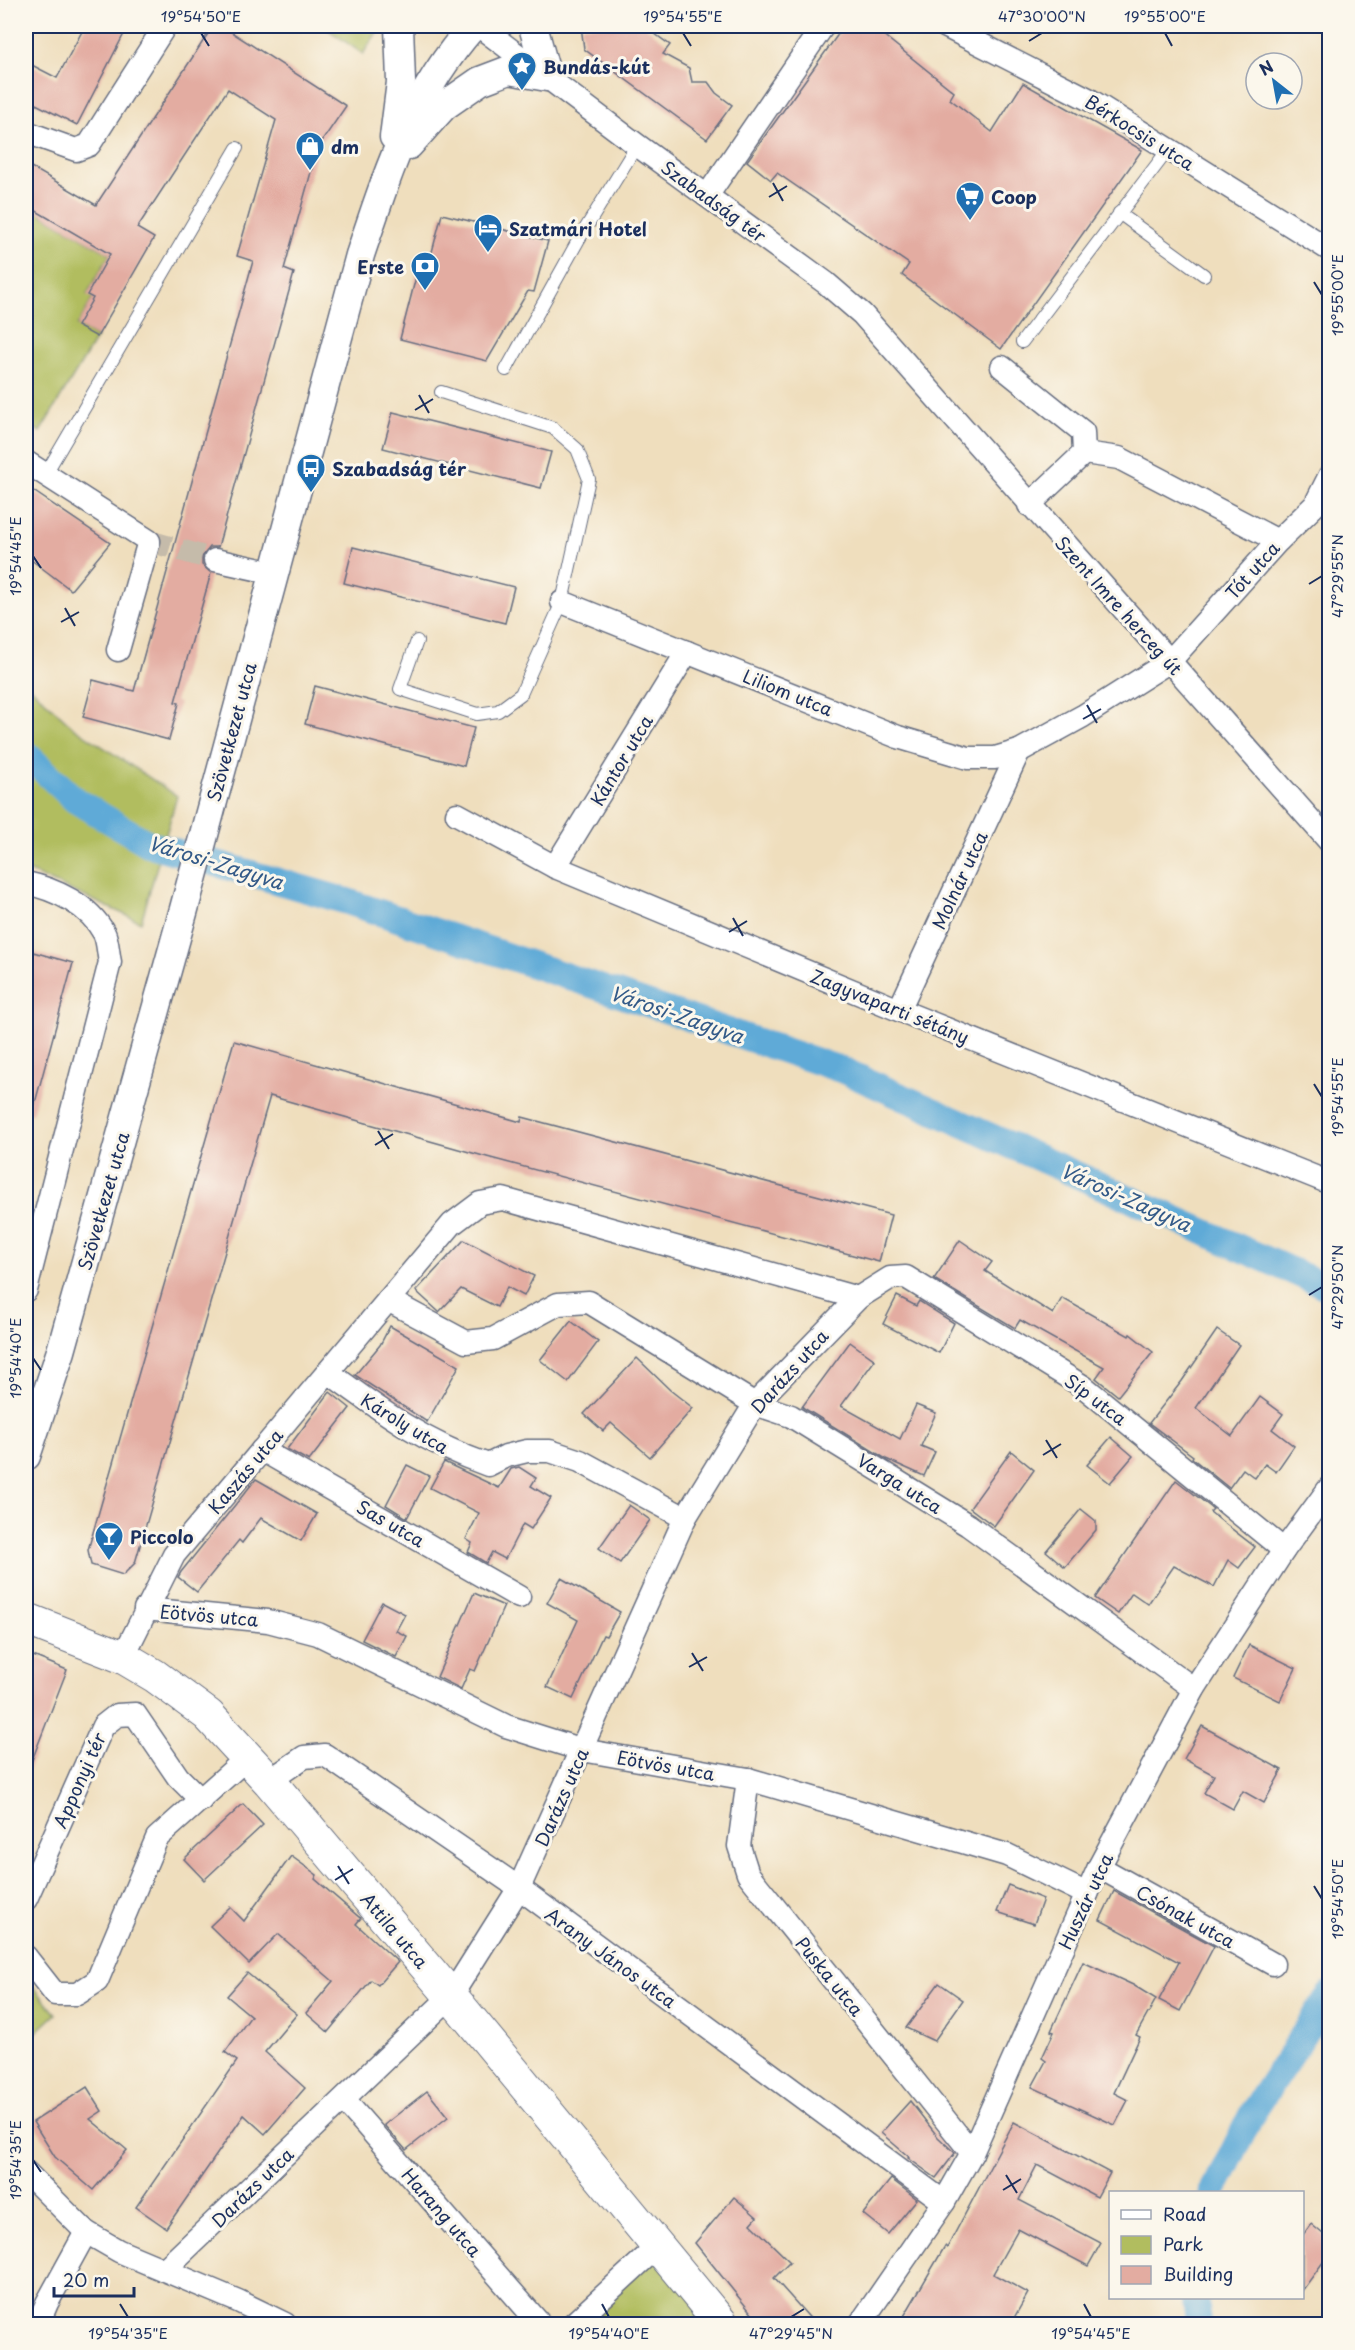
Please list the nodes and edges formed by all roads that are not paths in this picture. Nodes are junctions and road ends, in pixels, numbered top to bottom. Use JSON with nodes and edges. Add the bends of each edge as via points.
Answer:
{"nodes":[{"id":1,"x":165,"y":26,"type":"edge"},
{"id":2,"x":399,"y":26,"type":"edge"},
{"id":3,"x":474,"y":26,"type":"edge"},
{"id":4,"x":479,"y":26,"type":"edge"},
{"id":5,"x":533,"y":26,"type":"edge"},
{"id":6,"x":823,"y":26,"type":"edge"},
{"id":7,"x":945,"y":26,"type":"edge"},
{"id":8,"x":547,"y":77,"type":"junction"},
{"id":9,"x":26,"y":132,"type":"edge"},
{"id":10,"x":637,"y":145,"type":"junction"},
{"id":11,"x":237,"y":148,"type":"dead end"},
{"id":12,"x":1168,"y":150,"type":"junction"},
{"id":13,"x":391,"y":165,"type":"junction"},
{"id":14,"x":707,"y":196,"type":"junction"},
{"id":15,"x":1119,"y":213,"type":"junction"},
{"id":16,"x":1329,"y":250,"type":"edge"},
{"id":17,"x":1204,"y":275,"type":"dead end"},
{"id":18,"x":1022,"y":342,"type":"dead end"},
{"id":19,"x":910,"y":366,"type":"joint"},
{"id":20,"x":1002,"y":367,"type":"dead end"},
{"id":21,"x":506,"y":370,"type":"dead end"},
{"id":22,"x":441,"y":392,"type":"dead end"},
{"id":23,"x":1084,"y":453,"type":"junction"},
{"id":24,"x":26,"y":462,"type":"edge"},
{"id":25,"x":45,"y":475,"type":"junction"},
{"id":26,"x":1329,"y":475,"type":"edge"},
{"id":27,"x":1029,"y":505,"type":"junction"},
{"id":28,"x":1322,"y":507,"type":"edge"},
{"id":29,"x":1278,"y":541,"type":"junction"},
{"id":30,"x":215,"y":560,"type":"tunnel mouth"},
{"id":31,"x":274,"y":573,"type":"junction"},
{"id":32,"x":562,"y":602,"type":"junction"},
{"id":33,"x":417,"y":641,"type":"dead end"},
{"id":34,"x":118,"y":650,"type":"dead end"},
{"id":35,"x":687,"y":652,"type":"junction"},
{"id":36,"x":1170,"y":661,"type":"junction"},
{"id":37,"x":1018,"y":750,"type":"junction"},
{"id":38,"x":457,"y":814,"type":"dead end"},
{"id":39,"x":1329,"y":842,"type":"edge"},
{"id":40,"x":555,"y":867,"type":"junction"},
{"id":41,"x":26,"y":883,"type":"edge"},
{"id":42,"x":899,"y":1010,"type":"junction"},
{"id":43,"x":1329,"y":1184,"type":"edge"},
{"id":44,"x":890,"y":1278,"type":"joint"},
{"id":45,"x":26,"y":1290,"type":"edge"},
{"id":46,"x":858,"y":1298,"type":"junction"},
{"id":47,"x":388,"y":1300,"type":"junction"},
{"id":48,"x":328,"y":1372,"type":"junction"},
{"id":49,"x":755,"y":1404,"type":"junction"},
{"id":50,"x":262,"y":1450,"type":"junction"},
{"id":51,"x":26,"y":1456,"type":"edge"},
{"id":52,"x":1329,"y":1487,"type":"edge"},
{"id":53,"x":685,"y":1518,"type":"junction"},
{"id":54,"x":1284,"y":1550,"type":"junction"},
{"id":55,"x":519,"y":1597,"type":"dead end"},
{"id":56,"x":146,"y":1610,"type":"junction"},
{"id":57,"x":30,"y":1621,"type":"edge"},
{"id":58,"x":123,"y":1656,"type":"junction"},
{"id":59,"x":1194,"y":1689,"type":"junction"},
{"id":60,"x":582,"y":1750,"type":"junction"},
{"id":61,"x":258,"y":1769,"type":"junction"},
{"id":62,"x":748,"y":1779,"type":"junction"},
{"id":63,"x":201,"y":1800,"type":"junction"},
{"id":64,"x":1099,"y":1867,"type":"junction"},
{"id":65,"x":519,"y":1888,"type":"junction"},
{"id":66,"x":1087,"y":1894,"type":"junction"},
{"id":67,"x":26,"y":1899,"type":"edge"},
{"id":68,"x":26,"y":1957,"type":"edge"},
{"id":69,"x":1273,"y":1964,"type":"dead end"},
{"id":70,"x":452,"y":1996,"type":"junction"},
{"id":71,"x":344,"y":2100,"type":"junction"},
{"id":72,"x":972,"y":2153,"type":"junction"},
{"id":73,"x":26,"y":2172,"type":"edge"},
{"id":74,"x":944,"y":2202,"type":"junction"},
{"id":75,"x":86,"y":2232,"type":"junction"},
{"id":76,"x":658,"y":2246,"type":"junction"},
{"id":77,"x":164,"y":2270,"type":"junction"},
{"id":78,"x":38,"y":2325,"type":"edge"},
{"id":79,"x":285,"y":2325,"type":"edge"},
{"id":80,"x":540,"y":2325,"type":"edge"},
{"id":81,"x":573,"y":2325,"type":"edge"},
{"id":82,"x":722,"y":2325,"type":"edge"},
{"id":83,"x":860,"y":2325,"type":"edge"}],
"edges":[{"from":1,"to":9,"type":"street","via":[[89,145],[76,150]]},
{"from":2,"to":13,"type":"street","via":[[401,82]]},
{"from":3,"to":13,"type":"street","name":"Szövetkezet utca","via":[[437,71]]},
{"from":4,"to":8,"type":"street","name":"Szabadság tér"},
{"from":5,"to":8,"type":"street"},
{"from":6,"to":14,"type":"street"},
{"from":7,"to":12,"type":"street","name":"Bérkocsis utca","via":[[1090,100]]},
{"from":8,"to":10,"type":"street","name":"Szabadság tér"},
{"from":8,"to":13,"type":"street","via":[[509,70],[480,81],[444,106]]},
{"from":10,"to":14,"type":"street","name":"Szabadság tér"},
{"from":10,"to":21,"type":"lane"},
{"from":11,"to":25,"type":"lane"},
{"from":12,"to":15,"type":"lane"},
{"from":12,"to":16,"type":"street","name":"Bérkocsis utca"},
{"from":13,"to":31,"type":"street","name":"Szövetkezet utca","via":[[360,255]]},
{"from":14,"to":19,"type":"street","name":"Szabadság tér","via":[[826,283],[862,314]]},
{"from":15,"to":17,"type":"lane"},
{"from":15,"to":18,"type":"lane"},
{"from":19,"to":27,"type":"street","name":"Szent Imre herceg út"},
{"from":20,"to":23,"type":"street","via":[[1083,432]]},
{"from":22,"to":32,"type":"lane","via":[[553,428],[577,449],[589,479]]},
{"from":23,"to":27,"type":"street"},
{"from":23,"to":29,"type":"street","via":[[1119,458]]},
{"from":24,"to":25,"type":"street"},
{"from":25,"to":34,"type":"street","via":[[149,541]]},
{"from":26,"to":28,"type":"street","name":"Tót utca"},
{"from":27,"to":36,"type":"street","name":"Szent Imre herceg út"},
{"from":28,"to":29,"type":"street","name":"Tót utca"},
{"from":29,"to":36,"type":"street","name":"Tót utca"},
{"from":30,"to":31,"type":"street"},
{"from":31,"to":51,"type":"street","name":"Szövetkezet utca","via":[[61,1351]]},
{"from":32,"to":33,"type":"lane","via":[[521,694],[498,711],[477,714],[400,689]]},
{"from":32,"to":35,"type":"street","name":"Liliom utca"},
{"from":35,"to":37,"type":"street","name":"Liliom utca","via":[[908,740],[968,758],[995,758]]},
{"from":35,"to":40,"type":"street","name":"Kántor utca"},
{"from":36,"to":37,"type":"street","name":"Tót utca","via":[[1083,716]]},
{"from":36,"to":39,"type":"street","name":"Szent Imre herceg út"},
{"from":37,"to":42,"type":"street","name":"Molnár utca"},
{"from":38,"to":40,"type":"street","name":"Zagyvaparti sétány"},
{"from":40,"to":42,"type":"street","name":"Zagyvaparti sétány"},
{"from":41,"to":45,"type":"street","via":[[42,886],[85,909],[104,934],[110,962]]},
{"from":42,"to":43,"type":"street","name":"Zagyvaparti sétány"},
{"from":44,"to":46,"type":"street","name":"Darázs utca"},
{"from":44,"to":54,"type":"street","name":"Síp utca","via":[[906,1277],[1084,1387]]},
{"from":46,"to":47,"type":"street","name":"Kaszás utca","via":[[503,1199],[480,1203],[452,1224]]},
{"from":46,"to":49,"type":"street","name":"Darázs utca"},
{"from":47,"to":48,"type":"street","name":"Kaszás utca"},
{"from":47,"to":49,"type":"street","name":"Varga utca","via":[[466,1342],[493,1339],[558,1304],[589,1302]]},
{"from":48,"to":50,"type":"street","name":"Kaszás utca"},
{"from":48,"to":53,"type":"street","name":"Károly utca","via":[[392,1419],[461,1455],[488,1465],[527,1451],[550,1451],[580,1461]]},
{"from":49,"to":53,"type":"street","name":"Darázs utca"},
{"from":49,"to":59,"type":"street","name":"Varga utca","via":[[791,1416],[968,1525]]},
{"from":50,"to":55,"type":"street","name":"Sas utca"},
{"from":50,"to":56,"type":"street","name":"Kaszás utca","via":[[174,1555]]},
{"from":52,"to":54,"type":"street","name":"Huszár utca"},
{"from":53,"to":60,"type":"street","name":"Darázs utca"},
{"from":54,"to":59,"type":"street","name":"Huszár utca"},
{"from":56,"to":58,"type":"street","name":"Kaszás utca"},
{"from":56,"to":60,"type":"street","name":"Eötvös utca","via":[[268,1621],[318,1634],[506,1726]]},
{"from":57,"to":58,"type":"main road","name":"Attila utca"},
{"from":58,"to":61,"type":"main road","name":"Attila utca","via":[[208,1715]]},
{"from":59,"to":64,"type":"street","name":"Huszár utca"},
{"from":60,"to":62,"type":"street","name":"Eötvös utca"},
{"from":60,"to":65,"type":"street","name":"Darázs utca"},
{"from":61,"to":63,"type":"street"},
{"from":61,"to":65,"type":"street","name":"Arany János utca","via":[[325,1755]]},
{"from":61,"to":70,"type":"main road","name":"Attila utca"},
{"from":62,"to":66,"type":"street","name":"Eötvös utca","via":[[1007,1855]]},
{"from":62,"to":72,"type":"street","name":"Puska utca","via":[[739,1846],[748,1874]]},
{"from":63,"to":67,"type":"street","name":"Apponyi tér","via":[[178,1778],[135,1714],[117,1715],[103,1725]]},
{"from":63,"to":68,"type":"street","via":[[157,1838],[97,1981],[77,1994],[55,1994]]},
{"from":64,"to":66,"type":"street","name":"Huszár utca"},
{"from":64,"to":69,"type":"street","name":"Csónak utca"},
{"from":65,"to":70,"type":"street","name":"Darázs utca"},
{"from":65,"to":74,"type":"street","name":"Arany János utca"},
{"from":66,"to":72,"type":"street","name":"Huszár utca"},
{"from":70,"to":71,"type":"street","name":"Darázs utca"},
{"from":70,"to":76,"type":"main road","name":"Attila utca"},
{"from":71,"to":77,"type":"street","name":"Darázs utca"},
{"from":71,"to":80,"type":"street","name":"Harang utca"},
{"from":72,"to":74,"type":"street","name":"Huszár utca"},
{"from":73,"to":75,"type":"street"},
{"from":74,"to":83,"type":"street","name":"Huszár utca"},
{"from":75,"to":77,"type":"street","via":[[118,2251]]},
{"from":75,"to":78,"type":"street"},
{"from":76,"to":81,"type":"street"},
{"from":76,"to":82,"type":"main road","name":"Attila utca"},
{"from":77,"to":79,"type":"street"}]}
